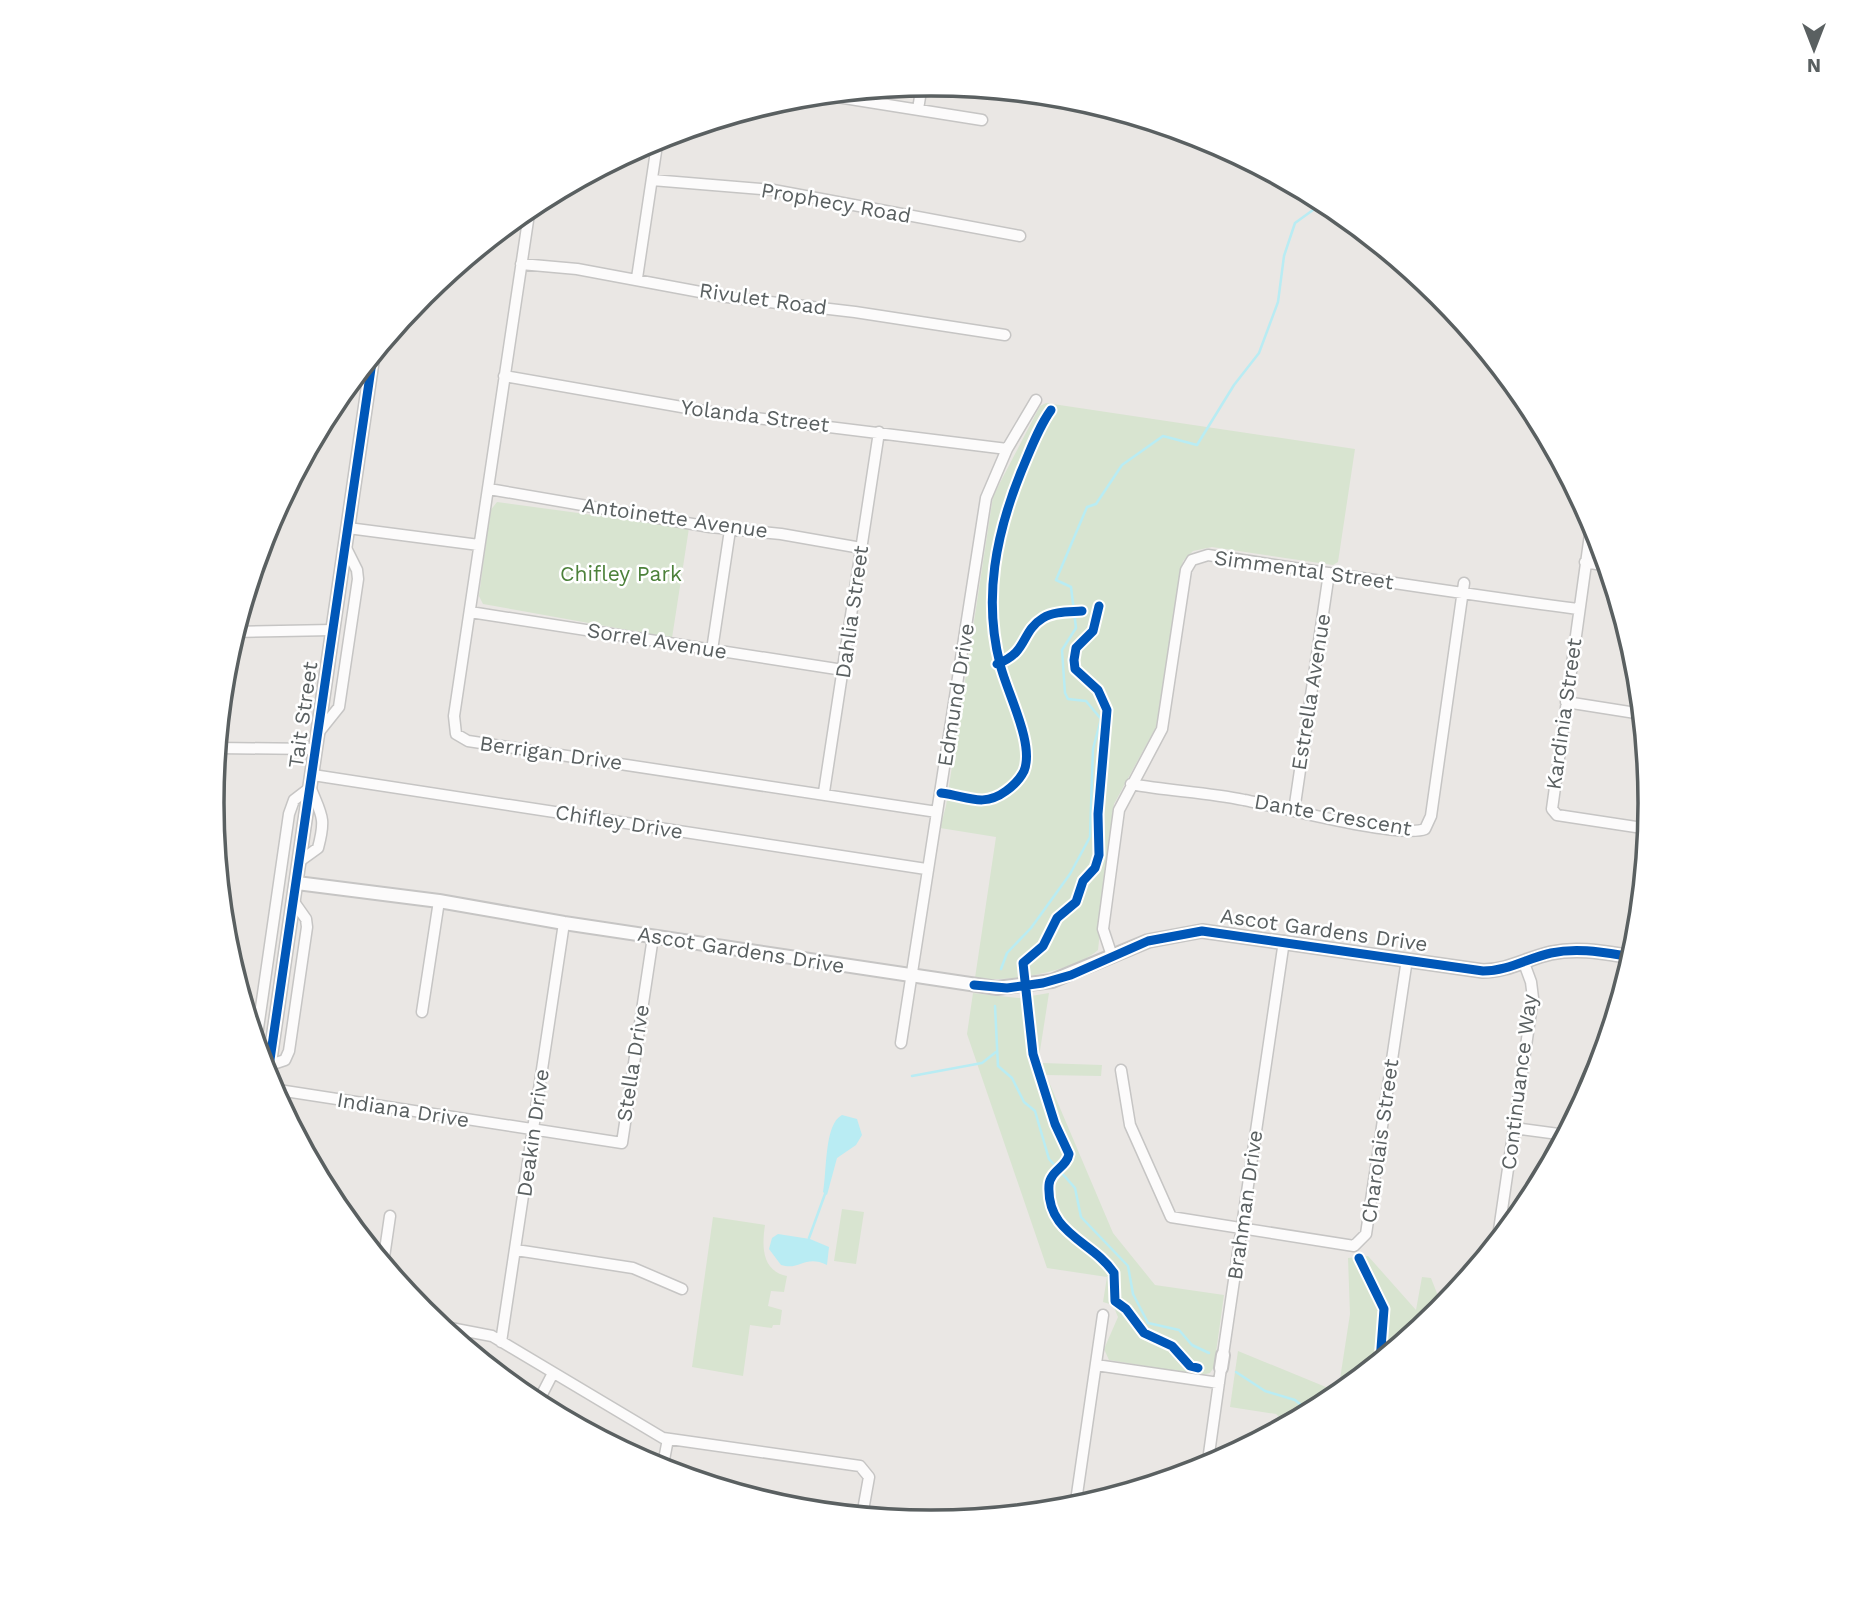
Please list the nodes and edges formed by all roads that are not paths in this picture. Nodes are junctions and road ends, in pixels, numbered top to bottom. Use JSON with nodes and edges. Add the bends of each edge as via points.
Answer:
{"nodes":[{"id":1,"x":920,"y":97,"type":"edge"},
{"id":2,"x":862,"y":100,"type":"edge"},
{"id":3,"x":918,"y":109,"type":"junction"},
{"id":4,"x":982,"y":120,"type":"dead end"},
{"id":5,"x":656,"y":152,"type":"edge"},
{"id":6,"x":652,"y":180,"type":"junction"},
{"id":7,"x":527,"y":223,"type":"edge"},
{"id":8,"x":1020,"y":236,"type":"dead end"},
{"id":9,"x":521,"y":264,"type":"junction"},
{"id":10,"x":637,"y":278,"type":"junction"},
{"id":11,"x":1005,"y":335,"type":"dead end"},
{"id":12,"x":504,"y":376,"type":"junction"},
{"id":13,"x":362,"y":384,"type":"edge"},
{"id":14,"x":1036,"y":400,"type":"dead end"},
{"id":15,"x":879,"y":432,"type":"junction"},
{"id":16,"x":1007,"y":449,"type":"junction"},
{"id":17,"x":489,"y":489,"type":"junction"},
{"id":18,"x":348,"y":528,"type":"junction"},
{"id":19,"x":730,"y":530,"type":"junction"},
{"id":20,"x":1588,"y":542,"type":"edge"},
{"id":21,"x":479,"y":545,"type":"junction"},
{"id":22,"x":346,"y":548,"type":"junction"},
{"id":23,"x":861,"y":548,"type":"junction"},
{"id":24,"x":1585,"y":562,"type":"junction"},
{"id":25,"x":1597,"y":564,"type":"edge"},
{"id":26,"x":1329,"y":573,"type":"junction"},
{"id":27,"x":1464,"y":583,"type":"dead end"},
{"id":28,"x":1463,"y":595,"type":"junction"},
{"id":29,"x":1578,"y":610,"type":"junction"},
{"id":30,"x":470,"y":612,"type":"junction"},
{"id":31,"x":333,"y":630,"type":"junction"},
{"id":32,"x":245,"y":632,"type":"edge"},
{"id":33,"x":712,"y":650,"type":"junction"},
{"id":34,"x":843,"y":670,"type":"junction"},
{"id":35,"x":1566,"y":702,"type":"junction"},
{"id":36,"x":1633,"y":713,"type":"edge"},
{"id":37,"x":319,"y":733,"type":"junction"},
{"id":38,"x":227,"y":748,"type":"edge"},
{"id":39,"x":316,"y":749,"type":"junction"},
{"id":40,"x":311,"y":784,"type":"junction"},
{"id":41,"x":1131,"y":784,"type":"junction"},
{"id":42,"x":824,"y":792,"type":"junction"},
{"id":43,"x":1294,"y":811,"type":"junction"},
{"id":44,"x":937,"y":812,"type":"junction"},
{"id":45,"x":1638,"y":827,"type":"edge"},
{"id":46,"x":926,"y":869,"type":"junction"},
{"id":47,"x":297,"y":883,"type":"junction"},
{"id":48,"x":439,"y":901,"type":"junction"},
{"id":49,"x":564,"y":923,"type":"junction"},
{"id":50,"x":653,"y":937,"type":"junction"},
{"id":51,"x":1284,"y":941,"type":"junction"},
{"id":52,"x":1112,"y":956,"type":"junction"},
{"id":53,"x":1622,"y":956,"type":"edge"},
{"id":54,"x":1407,"y":959,"type":"junction"},
{"id":55,"x":1524,"y":963,"type":"junction"},
{"id":56,"x":911,"y":976,"type":"junction"},
{"id":57,"x":422,"y":1012,"type":"dead end"},
{"id":58,"x":259,"y":1021,"type":"edge"},
{"id":59,"x":901,"y":1043,"type":"dead end"},
{"id":60,"x":271,"y":1056,"type":"edge"},
{"id":61,"x":1121,"y":1070,"type":"dead end"},
{"id":62,"x":286,"y":1091,"type":"edge"},
{"id":63,"x":1514,"y":1128,"type":"junction"},
{"id":64,"x":533,"y":1130,"type":"junction"},
{"id":65,"x":1556,"y":1134,"type":"edge"},
{"id":66,"x":390,"y":1216,"type":"dead end"},
{"id":67,"x":1500,"y":1224,"type":"edge"},
{"id":68,"x":1242,"y":1230,"type":"junction"},
{"id":69,"x":516,"y":1250,"type":"junction"},
{"id":70,"x":385,"y":1252,"type":"edge"},
{"id":71,"x":682,"y":1289,"type":"dead end"},
{"id":72,"x":1103,"y":1315,"type":"dead end"},
{"id":73,"x":459,"y":1329,"type":"edge"},
{"id":74,"x":502,"y":1342,"type":"junction"},
{"id":75,"x":1096,"y":1365,"type":"junction"},
{"id":76,"x":554,"y":1373,"type":"junction"},
{"id":77,"x":1219,"y":1383,"type":"junction"},
{"id":78,"x":543,"y":1394,"type":"edge"},
{"id":79,"x":667,"y":1439,"type":"junction"},
{"id":80,"x":1209,"y":1454,"type":"edge"},
{"id":81,"x":664,"y":1458,"type":"edge"},
{"id":82,"x":1077,"y":1495,"type":"edge"},
{"id":83,"x":863,"y":1507,"type":"edge"}],
"edges":[{"from":1,"to":3,"type":"street"},
{"from":2,"to":3,"type":"street"},
{"from":3,"to":4,"type":"street"},
{"from":5,"to":6,"type":"street"},
{"from":6,"to":8,"type":"street","name":"Prophecy Road","via":[[773,190]]},
{"from":6,"to":10,"type":"street"},
{"from":7,"to":9,"type":"street","name":"Berrigan Drive"},
{"from":9,"to":10,"type":"street","name":"Rivulet Road"},
{"from":9,"to":12,"type":"street","name":"Berrigan Drive"},
{"from":10,"to":11,"type":"street","name":"Rivulet Road","via":[[727,297]]},
{"from":12,"to":15,"type":"street","name":"Yolanda Street","via":[[692,409]]},
{"from":12,"to":17,"type":"street","name":"Berrigan Drive"},
{"from":13,"to":18,"type":"street","name":"Tait Street"},
{"from":14,"to":16,"type":"street","name":"Edmund Drive"},
{"from":15,"to":16,"type":"street","name":"Yolanda Street"},
{"from":15,"to":23,"type":"street","name":"Dahlia Street"},
{"from":16,"to":44,"type":"street","name":"Edmund Drive","via":[[986,498]]},
{"from":17,"to":19,"type":"street","name":"Antoinette Avenue"},
{"from":17,"to":21,"type":"street","name":"Berrigan Drive"},
{"from":18,"to":21,"type":"street"},
{"from":18,"to":22,"type":"street","name":"Tait Street"},
{"from":19,"to":23,"type":"street","name":"Antoinette Avenue"},
{"from":19,"to":33,"type":"street"},
{"from":20,"to":24,"type":"street","name":"Kardinia Street"},
{"from":21,"to":30,"type":"street","name":"Berrigan Drive"},
{"from":22,"to":31,"type":"street","name":"Tait Street"},
{"from":22,"to":37,"type":"street","via":[[358,572],[356,593],[339,707]]},
{"from":23,"to":34,"type":"street","name":"Dahlia Street"},
{"from":24,"to":25,"type":"street"},
{"from":24,"to":29,"type":"street","name":"Kardinia Street"},
{"from":26,"to":28,"type":"street","name":"Simmental Street","via":[[1347,570]]},
{"from":26,"to":41,"type":"street","name":"Simmental Street","via":[[1208,555],[1192,560],[1186,570],[1162,729]]},
{"from":26,"to":43,"type":"street","name":"Estrella Avenue"},
{"from":27,"to":28,"type":"street"},
{"from":28,"to":29,"type":"street","name":"Simmental Street"},
{"from":28,"to":43,"type":"street","name":"Dante Crescent","via":[[1428,825],[1409,831]]},
{"from":29,"to":35,"type":"street","name":"Kardinia Street"},
{"from":30,"to":33,"type":"street","name":"Sorrel Avenue"},
{"from":30,"to":42,"type":"street","name":"Berrigan Drive","via":[[453,723],[463,739]]},
{"from":31,"to":32,"type":"street"},
{"from":31,"to":37,"type":"street","name":"Tait Street"},
{"from":33,"to":34,"type":"street","name":"Sorrel Avenue"},
{"from":34,"to":42,"type":"street","name":"Dahlia Street"},
{"from":35,"to":36,"type":"street"},
{"from":35,"to":45,"type":"street","name":"Kardinia Street","via":[[1552,810],[1557,815]]},
{"from":37,"to":39,"type":"street","name":"Tait Street"},
{"from":38,"to":39,"type":"street"},
{"from":39,"to":40,"type":"street","name":"Tait Street"},
{"from":40,"to":46,"type":"street","name":"Chifley Drive"},
{"from":40,"to":47,"type":"street","name":"Tait Street"},
{"from":40,"to":58,"type":"street","via":[[293,801],[289,814]]},
{"from":41,"to":43,"type":"street","name":"Dante Crescent"},
{"from":41,"to":52,"type":"street","name":"Simmental Street","via":[[1119,810],[1103,929]]},
{"from":42,"to":44,"type":"street","name":"Berrigan Drive"},
{"from":44,"to":46,"type":"street","name":"Edmund Drive"},
{"from":46,"to":56,"type":"street","name":"Edmund Drive"},
{"from":47,"to":48,"type":"street","name":"Ascot Gardens Drive"},
{"from":47,"to":60,"type":"street","name":"Tait Street"},
{"from":48,"to":49,"type":"street","name":"Ascot Gardens Drive"},
{"from":48,"to":57,"type":"street"},
{"from":49,"to":50,"type":"street","name":"Ascot Gardens Drive"},
{"from":49,"to":64,"type":"street","name":"Deakin Drive"},
{"from":50,"to":56,"type":"street","name":"Ascot Gardens Drive"},
{"from":50,"to":64,"type":"street","name":"Stella Drive","via":[[622,1143]]},
{"from":51,"to":52,"type":"street","name":"Ascot Gardens Drive","via":[[1193,932],[1148,941]]},
{"from":51,"to":54,"type":"street","name":"Ascot Gardens Drive"},
{"from":51,"to":68,"type":"street","name":"Brahman Drive"},
{"from":52,"to":56,"type":"street","name":"Ascot Gardens Drive","via":[[1060,978],[1018,987]]},
{"from":53,"to":55,"type":"street","name":"Ascot Gardens Drive","via":[[1572,950]]},
{"from":54,"to":55,"type":"street","name":"Ascot Gardens Drive","via":[[1483,971]]},
{"from":54,"to":68,"type":"street","name":"Charolais Street","via":[[1365,1237],[1349,1246]]},
{"from":55,"to":63,"type":"street","name":"Continuance Way","via":[[1533,998]]},
{"from":56,"to":59,"type":"street","name":"Edmund Drive"},
{"from":61,"to":68,"type":"street","via":[[1130,1125],[1169,1214],[1178,1220]]},
{"from":62,"to":64,"type":"street","name":"Indiana Drive"},
{"from":63,"to":65,"type":"street"},
{"from":63,"to":67,"type":"street","name":"Continuance Way"},
{"from":64,"to":69,"type":"street","name":"Deakin Drive"},
{"from":66,"to":70,"type":"street"},
{"from":68,"to":77,"type":"street","name":"Brahman Drive"},
{"from":69,"to":71,"type":"street","via":[[637,1269]]},
{"from":69,"to":74,"type":"street","name":"Deakin Drive"},
{"from":72,"to":75,"type":"street"},
{"from":73,"to":74,"type":"street"},
{"from":74,"to":76,"type":"street"},
{"from":75,"to":77,"type":"street"},
{"from":75,"to":82,"type":"street"},
{"from":76,"to":78,"type":"street"},
{"from":76,"to":79,"type":"street"},
{"from":77,"to":80,"type":"street","name":"Brahman Drive"},
{"from":79,"to":81,"type":"street"},
{"from":79,"to":83,"type":"street","via":[[862,1470]]}]}
